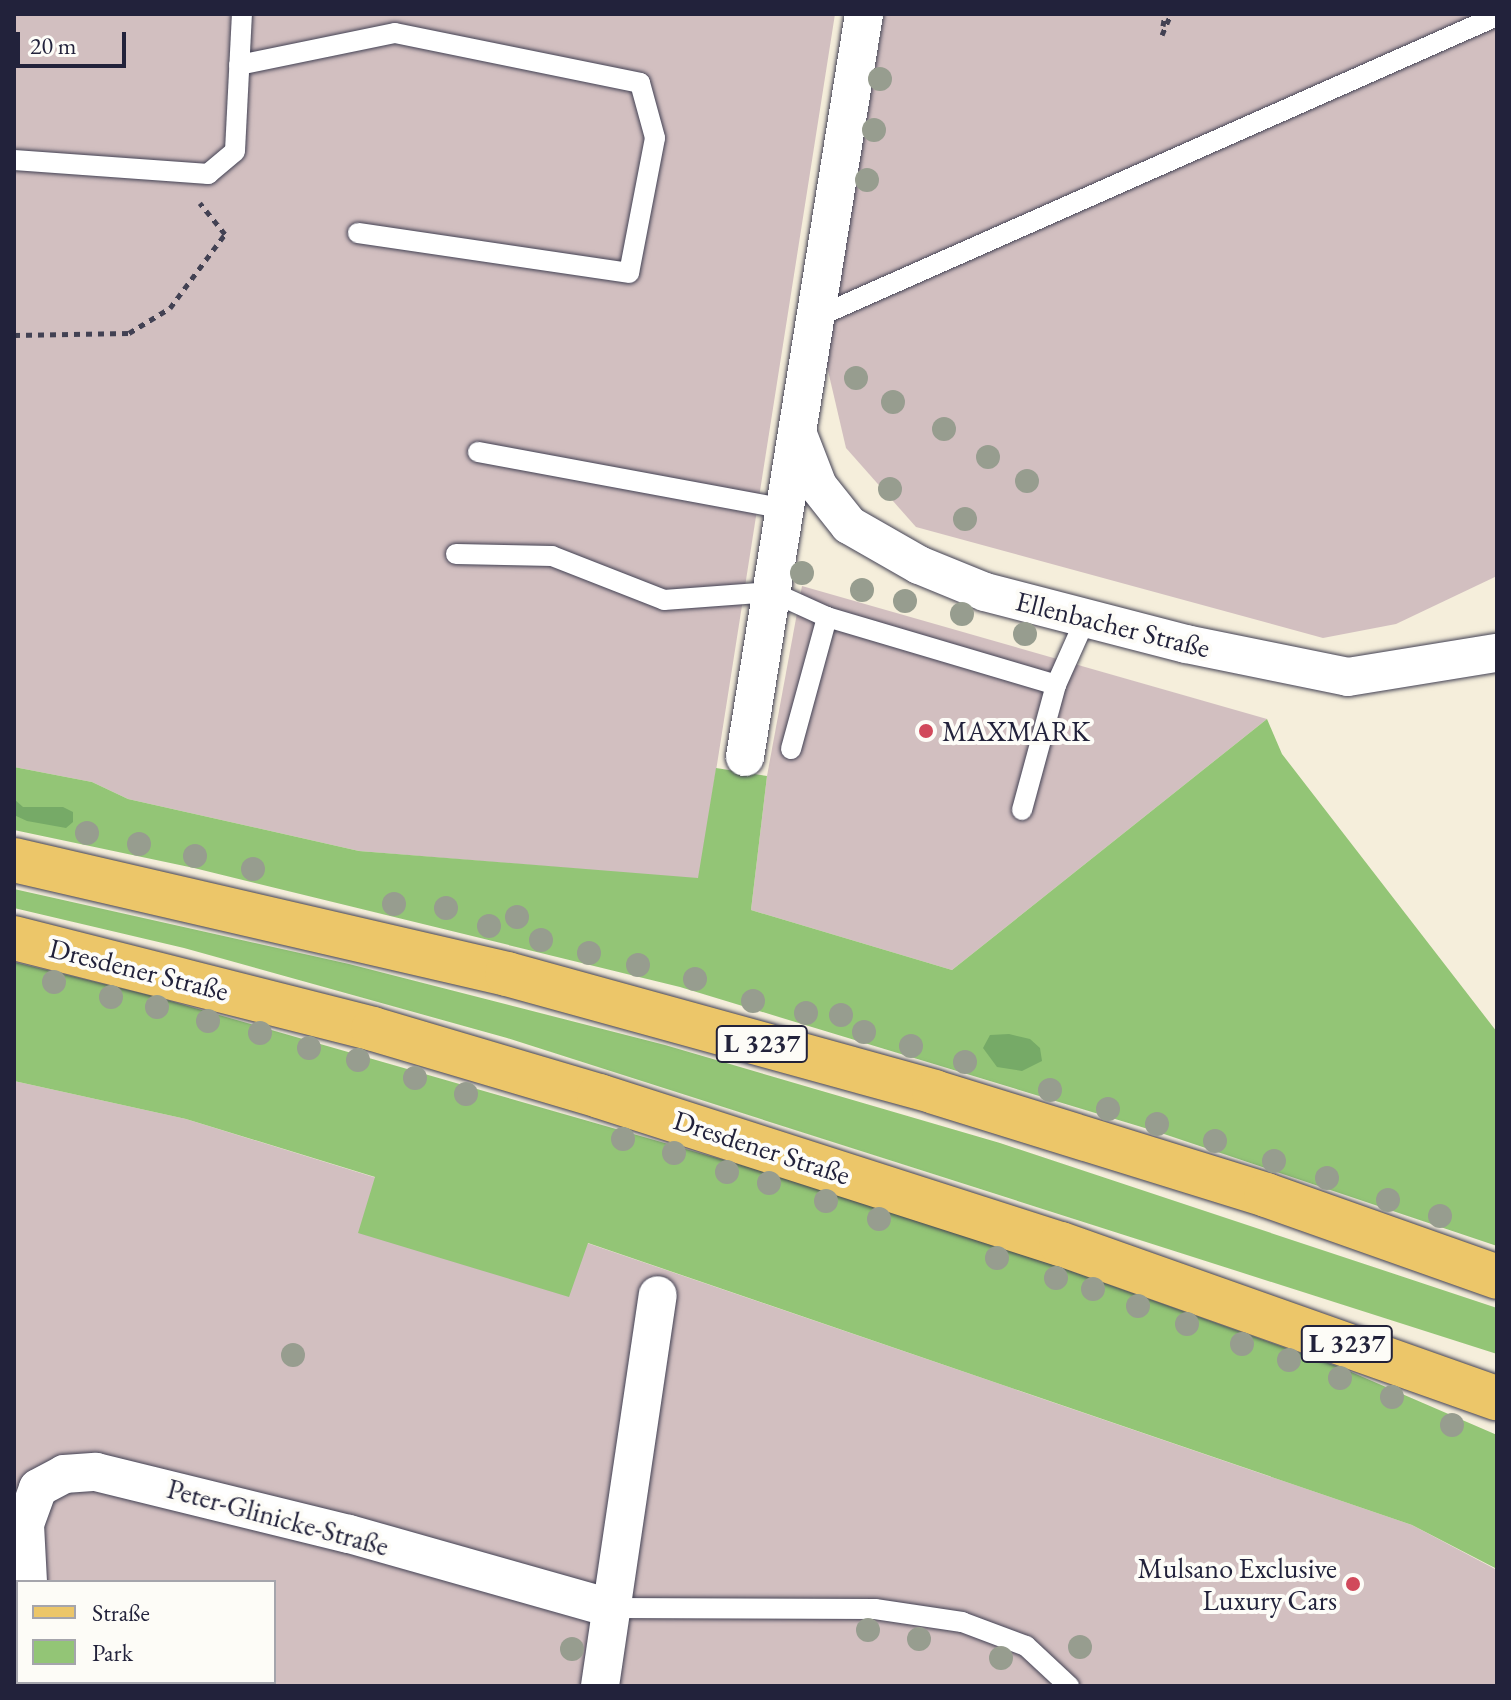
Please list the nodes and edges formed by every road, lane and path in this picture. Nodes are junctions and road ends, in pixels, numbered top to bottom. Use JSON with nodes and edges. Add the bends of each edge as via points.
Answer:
{"nodes":[{"id":1,"x":242,"y":14,"type":"edge"},
{"id":2,"x":864,"y":14,"type":"edge"},
{"id":3,"x":1497,"y":16,"type":"edge"},
{"id":4,"x":239,"y":65,"type":"junction"},
{"id":5,"x":14,"y":160,"type":"edge"},
{"id":6,"x":190,"y":173,"type":"junction"},
{"id":7,"x":358,"y":233,"type":"dead end"},
{"id":8,"x":817,"y":317,"type":"junction"},
{"id":9,"x":14,"y":335,"type":"edge"},
{"id":10,"x":797,"y":432,"type":"junction"},
{"id":11,"x":478,"y":452,"type":"dead end"},
{"id":12,"x":785,"y":509,"type":"junction"},
{"id":13,"x":456,"y":554,"type":"dead end"},
{"id":14,"x":772,"y":592,"type":"junction"},
{"id":15,"x":827,"y":617,"type":"junction"},
{"id":16,"x":1086,"y":618,"type":"junction"},
{"id":17,"x":1497,"y":653,"type":"edge"},
{"id":18,"x":1056,"y":685,"type":"junction"},
{"id":19,"x":791,"y":749,"type":"dead end"},
{"id":20,"x":745,"y":757,"type":"dead end"},
{"id":21,"x":1022,"y":810,"type":"dead end"},
{"id":22,"x":14,"y":860,"type":"edge"},
{"id":23,"x":14,"y":938,"type":"edge"},
{"id":24,"x":1497,"y":1277,"type":"edge"},
{"id":25,"x":658,"y":1295,"type":"dead end"},
{"id":26,"x":1497,"y":1398,"type":"edge"},
{"id":27,"x":28,"y":1580,"type":"edge"},
{"id":28,"x":611,"y":1608,"type":"junction"},
{"id":29,"x":600,"y":1686,"type":"edge"},
{"id":30,"x":1069,"y":1686,"type":"edge"}],
"edges":[{"from":1,"to":4,"type":"lane"},
{"from":2,"to":8,"type":"street"},
{"from":3,"to":8,"type":"lane"},
{"from":4,"to":6,"type":"lane","via":[[235,151],[208,174]]},
{"from":4,"to":7,"type":"lane","via":[[395,33],[640,83],[655,138],[629,273]]},
{"from":5,"to":6,"type":"lane"},
{"from":6,"to":9,"type":"path","via":[[191,190],[225,234],[170,308],[129,333]]},
{"from":8,"to":10,"type":"street"},
{"from":10,"to":12,"type":"street"},
{"from":10,"to":16,"type":"street","name":"Ellenbacher Straße","via":[[818,486],[849,525],[919,565],[985,592]]},
{"from":11,"to":12,"type":"lane"},
{"from":12,"to":14,"type":"street"},
{"from":13,"to":14,"type":"lane","via":[[552,556],[664,600]]},
{"from":14,"to":15,"type":"lane"},
{"from":14,"to":20,"type":"street"},
{"from":15,"to":18,"type":"lane"},
{"from":15,"to":19,"type":"lane"},
{"from":16,"to":17,"type":"street","name":"Ellenbacher Straße","via":[[1348,677]]},
{"from":16,"to":18,"type":"lane"},
{"from":18,"to":21,"type":"lane"},
{"from":22,"to":24,"type":"main road","number":"L 3237","via":[[507,974],[934,1092],[1266,1195]]},
{"from":23,"to":26,"type":"main road","name":"Dresdener Straße","number":"L 3237","via":[[373,1029],[628,1105],[1061,1244]]},
{"from":25,"to":28,"type":"street"},
{"from":27,"to":28,"type":"street","name":"Peter-Glinicke-Straße","via":[[25,1524],[38,1488],[64,1474],[96,1472],[349,1534]]},
{"from":28,"to":29,"type":"street"},
{"from":28,"to":30,"type":"lane","via":[[875,1609],[962,1622],[1026,1646]]}]}
